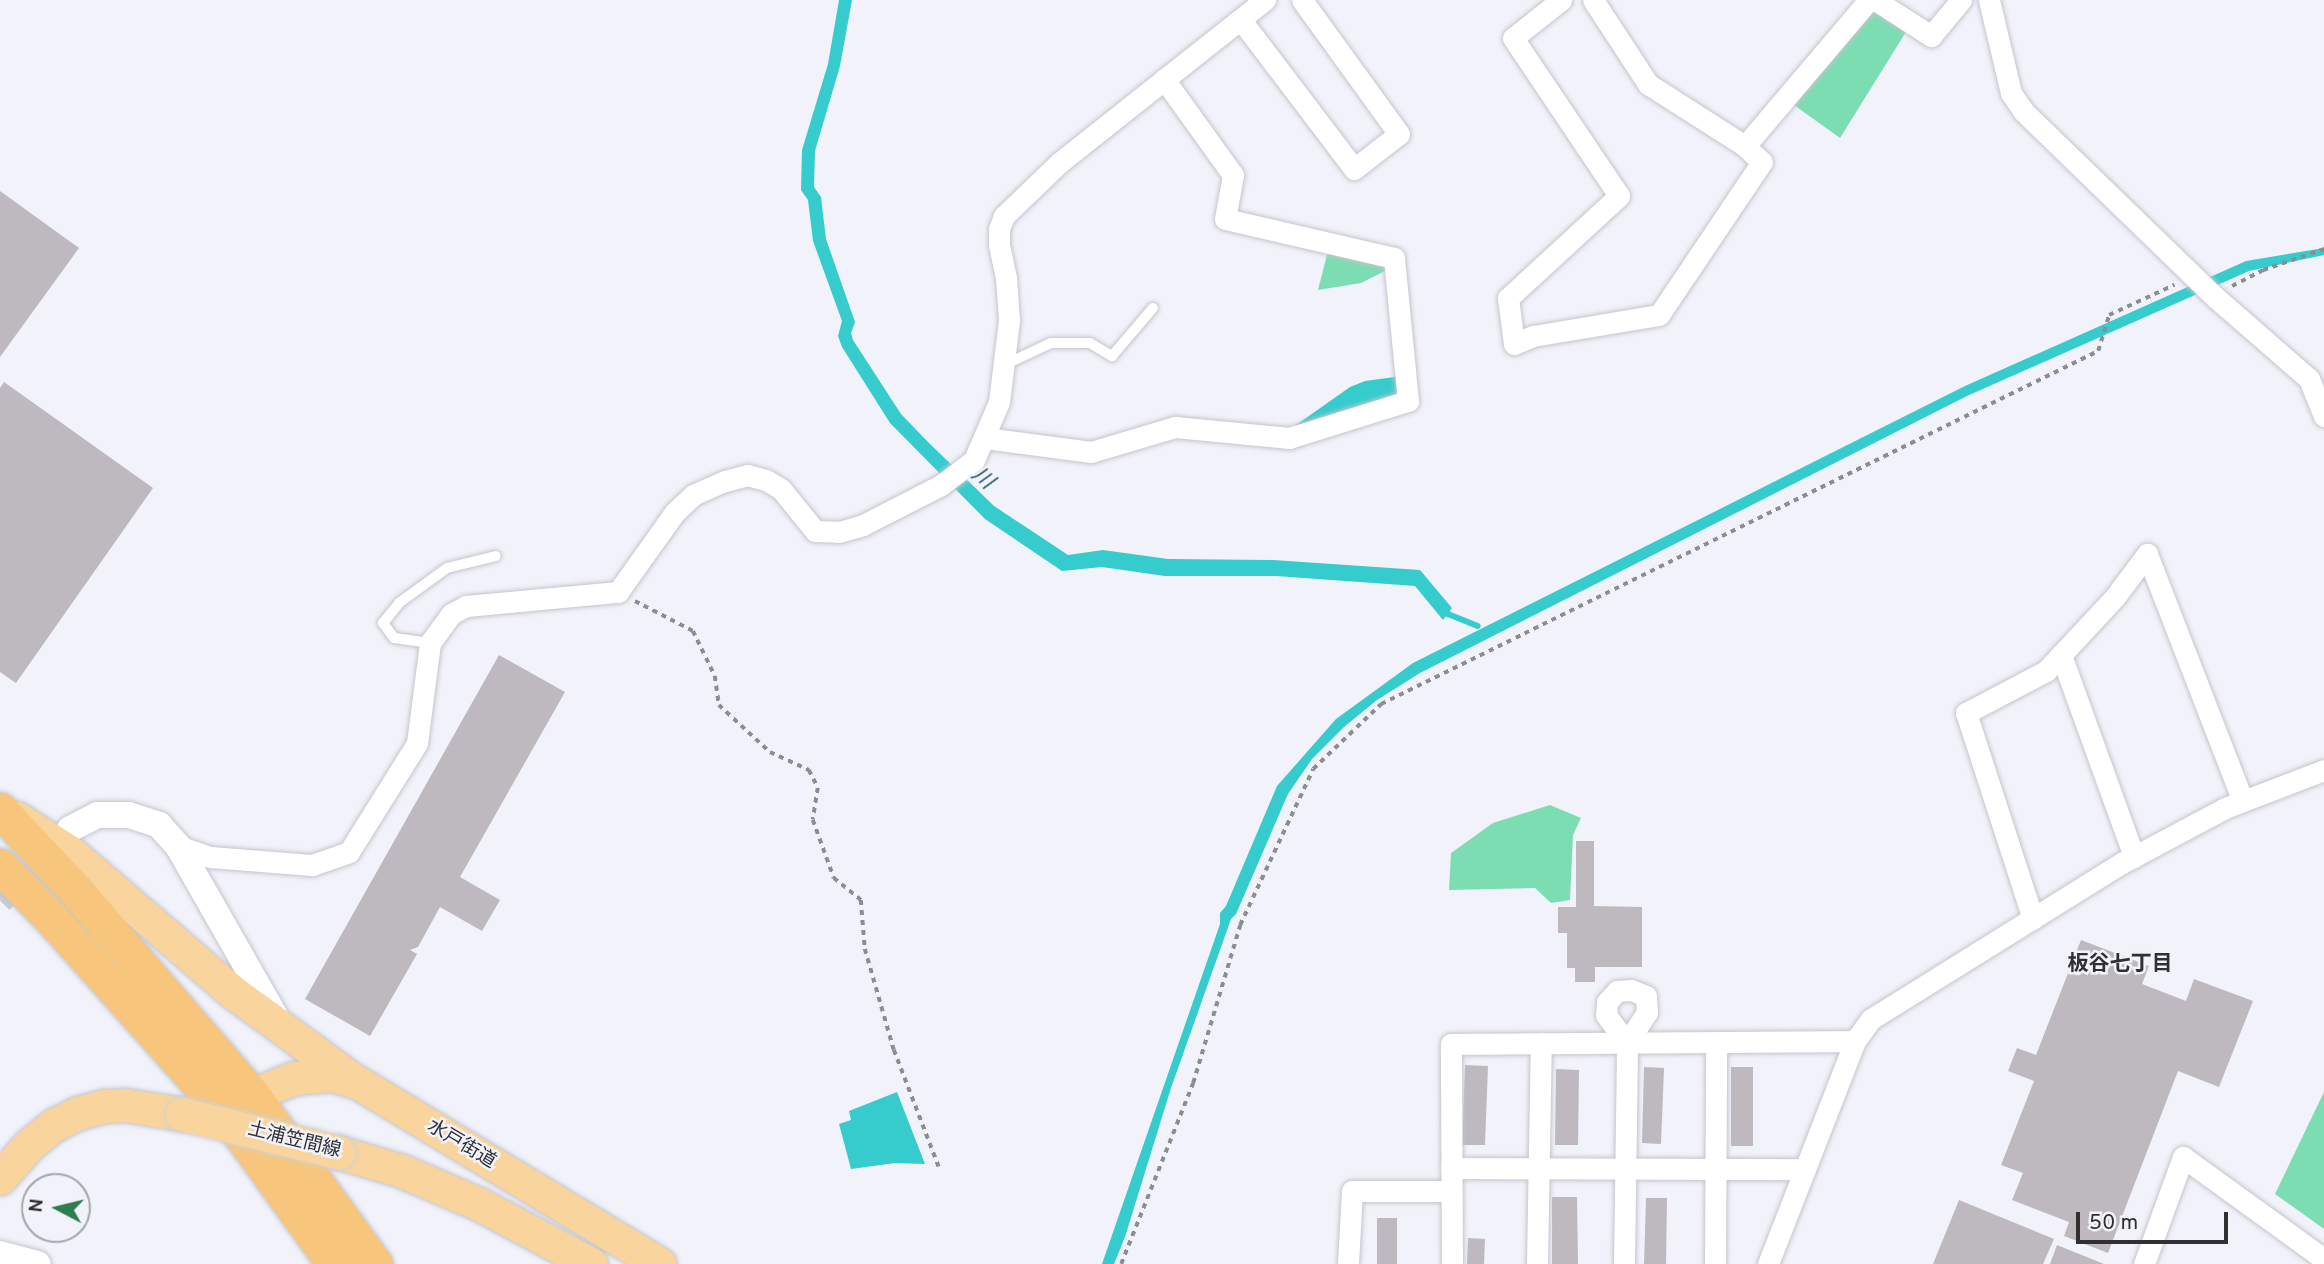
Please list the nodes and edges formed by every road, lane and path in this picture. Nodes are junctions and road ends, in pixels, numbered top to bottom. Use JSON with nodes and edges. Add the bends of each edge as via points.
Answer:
{"nodes":[{"id":1,"x":1265,"y":0,"type":"edge"},
{"id":2,"x":1302,"y":0,"type":"edge"},
{"id":3,"x":1562,"y":0,"type":"edge"},
{"id":4,"x":1593,"y":0,"type":"edge"},
{"id":5,"x":1869,"y":0,"type":"edge"},
{"id":6,"x":1875,"y":0,"type":"edge"},
{"id":7,"x":1961,"y":0,"type":"edge"},
{"id":8,"x":1989,"y":0,"type":"edge"},
{"id":9,"x":1241,"y":20,"type":"junction"},
{"id":10,"x":1164,"y":79,"type":"junction"},
{"id":11,"x":1745,"y":146,"type":"junction"},
{"id":12,"x":2324,"y":249,"type":"edge"},
{"id":13,"x":2193,"y":277,"type":"junction"},
{"id":14,"x":2215,"y":297,"type":"junction"},
{"id":15,"x":1153,"y":308,"type":"dead end"},
{"id":16,"x":1004,"y":365,"type":"junction"},
{"id":17,"x":2324,"y":416,"type":"edge"},
{"id":18,"x":985,"y":438,"type":"junction"},
{"id":19,"x":496,"y":556,"type":"dead end"},
{"id":20,"x":618,"y":592,"type":"junction"},
{"id":21,"x":430,"y":643,"type":"junction"},
{"id":22,"x":2061,"y":655,"type":"junction"},
{"id":23,"x":2324,"y":770,"type":"edge"},
{"id":24,"x":2243,"y":801,"type":"junction"},
{"id":25,"x":0,"y":809,"type":"edge"},
{"id":26,"x":70,"y":829,"type":"dead end"},
{"id":27,"x":178,"y":846,"type":"junction"},
{"id":28,"x":2134,"y":857,"type":"junction"},
{"id":29,"x":0,"y":866,"type":"edge"},
{"id":30,"x":2034,"y":919,"type":"junction"},
{"id":31,"x":283,"y":1030,"type":"junction"},
{"id":32,"x":1856,"y":1041,"type":"junction"},
{"id":33,"x":1541,"y":1043,"type":"junction"},
{"id":34,"x":1627,"y":1043,"type":"junction"},
{"id":35,"x":1716,"y":1043,"type":"junction"},
{"id":36,"x":357,"y":1082,"type":"junction"},
{"id":37,"x":239,"y":1105,"type":"junction"},
{"id":38,"x":939,"y":1167,"type":"dead end"},
{"id":39,"x":1451,"y":1168,"type":"junction"},
{"id":40,"x":1539,"y":1168,"type":"junction"},
{"id":41,"x":1625,"y":1169,"type":"junction"},
{"id":42,"x":1716,"y":1169,"type":"junction"},
{"id":43,"x":1805,"y":1169,"type":"junction"},
{"id":44,"x":0,"y":1178,"type":"edge"},
{"id":45,"x":1451,"y":1191,"type":"junction"},
{"id":46,"x":0,"y":1254,"type":"edge"},
{"id":47,"x":2324,"y":1259,"type":"edge"},
{"id":48,"x":38,"y":1264,"type":"edge"},
{"id":49,"x":334,"y":1264,"type":"edge"},
{"id":50,"x":376,"y":1264,"type":"edge"},
{"id":51,"x":591,"y":1264,"type":"edge"},
{"id":52,"x":660,"y":1264,"type":"edge"},
{"id":53,"x":1121,"y":1264,"type":"edge"},
{"id":54,"x":1348,"y":1264,"type":"edge"},
{"id":55,"x":1452,"y":1264,"type":"edge"},
{"id":56,"x":1537,"y":1264,"type":"edge"},
{"id":57,"x":1624,"y":1264,"type":"edge"},
{"id":58,"x":1715,"y":1264,"type":"edge"},
{"id":59,"x":1768,"y":1264,"type":"edge"},
{"id":60,"x":2144,"y":1264,"type":"edge"}],
"edges":[{"from":1,"to":9,"type":"street"},
{"from":2,"to":9,"type":"street","via":[[1399,134],[1354,169]]},
{"from":3,"to":11,"type":"street","via":[[1513,38],[1619,196],[1508,298],[1514,344],[1659,315],[1762,162]]},
{"from":4,"to":11,"type":"street","via":[[1648,84]]},
{"from":5,"to":11,"type":"street"},
{"from":6,"to":7,"type":"street","via":[[1931,36]]},
{"from":8,"to":13,"type":"street","via":[[2011,93],[2023,111]]},
{"from":9,"to":10,"type":"street"},
{"from":10,"to":16,"type":"street","via":[[1059,163],[1004,216],[999,229],[1009,320]]},
{"from":10,"to":18,"type":"street","via":[[1233,174],[1225,219],[1394,258],[1408,401],[1289,438],[1175,427],[1091,452]]},
{"from":12,"to":14,"type":"path","via":[[2263,270]]},
{"from":13,"to":14,"type":"street"},
{"from":13,"to":53,"type":"path","via":[[2109,315],[2098,351],[1381,704],[1313,769],[1240,925],[1193,1083]]},
{"from":14,"to":17,"type":"street","via":[[2309,379]]},
{"from":15,"to":16,"type":"lane","via":[[1112,356],[1090,343],[1051,343]]},
{"from":16,"to":18,"type":"street","via":[[999,402]]},
{"from":18,"to":20,"type":"street","via":[[974,460],[941,485],[863,526],[838,532],[815,531],[781,489],[766,480],[747,475],[725,481],[693,495],[675,512]]},
{"from":19,"to":21,"type":"lane","via":[[447,568],[399,603],[383,624],[394,638]]},
{"from":20,"to":21,"type":"street","via":[[466,606],[451,614]]},
{"from":20,"to":38,"type":"path","via":[[693,631],[715,676],[719,705],[770,752],[809,770],[818,788],[813,820],[834,878],[861,900],[865,949],[894,1050]]},
{"from":21,"to":27,"type":"street","via":[[417,743],[349,852],[312,865],[210,857]]},
{"from":22,"to":24,"type":"street","via":[[2115,597],[2147,554]]},
{"from":22,"to":28,"type":"street"},
{"from":22,"to":30,"type":"street","via":[[2046,671],[1966,713]]},
{"from":23,"to":24,"type":"street"},
{"from":24,"to":28,"type":"street"},
{"from":25,"to":31,"type":"main road","via":[[71,853],[205,970]]},
{"from":25,"to":37,"type":"highway","via":[[76,891]]},
{"from":26,"to":27,"type":"street","via":[[97,815],[129,815],[159,825]]},
{"from":27,"to":31,"type":"street"},
{"from":28,"to":30,"type":"street"},
{"from":29,"to":37,"type":"highway"},
{"from":30,"to":32,"type":"street","via":[[1871,1019]]},
{"from":31,"to":36,"type":"main road"},
{"from":32,"to":35,"type":"street"},
{"from":32,"to":43,"type":"street"},
{"from":33,"to":34,"type":"street"},
{"from":33,"to":39,"type":"street","via":[[1451,1044]]},
{"from":33,"to":40,"type":"street"},
{"from":34,"to":35,"type":"street"},
{"from":34,"to":41,"type":"street"},
{"from":35,"to":42,"type":"street"},
{"from":36,"to":37,"type":"main road","name":"水戸街道","via":[[312,1075],[275,1084]]},
{"from":36,"to":52,"type":"main road","name":"水戸街道"},
{"from":37,"to":49,"type":"highway"},
{"from":37,"to":50,"type":"highway"},
{"from":39,"to":40,"type":"street"},
{"from":39,"to":45,"type":"street"},
{"from":40,"to":41,"type":"street"},
{"from":40,"to":56,"type":"street"},
{"from":41,"to":42,"type":"street"},
{"from":41,"to":57,"type":"street"},
{"from":42,"to":43,"type":"street"},
{"from":42,"to":58,"type":"street"},
{"from":43,"to":59,"type":"street"},
{"from":44,"to":51,"type":"main road","name":"土浦笠間線","bridge":true,"via":[[54,1125],[78,1113],[125,1105],[182,1114],[402,1171]]},
{"from":45,"to":54,"type":"street","via":[[1352,1191]]},
{"from":45,"to":55,"type":"street"},
{"from":46,"to":48,"type":"street"},
{"from":47,"to":60,"type":"street","via":[[2183,1157]]}]}
